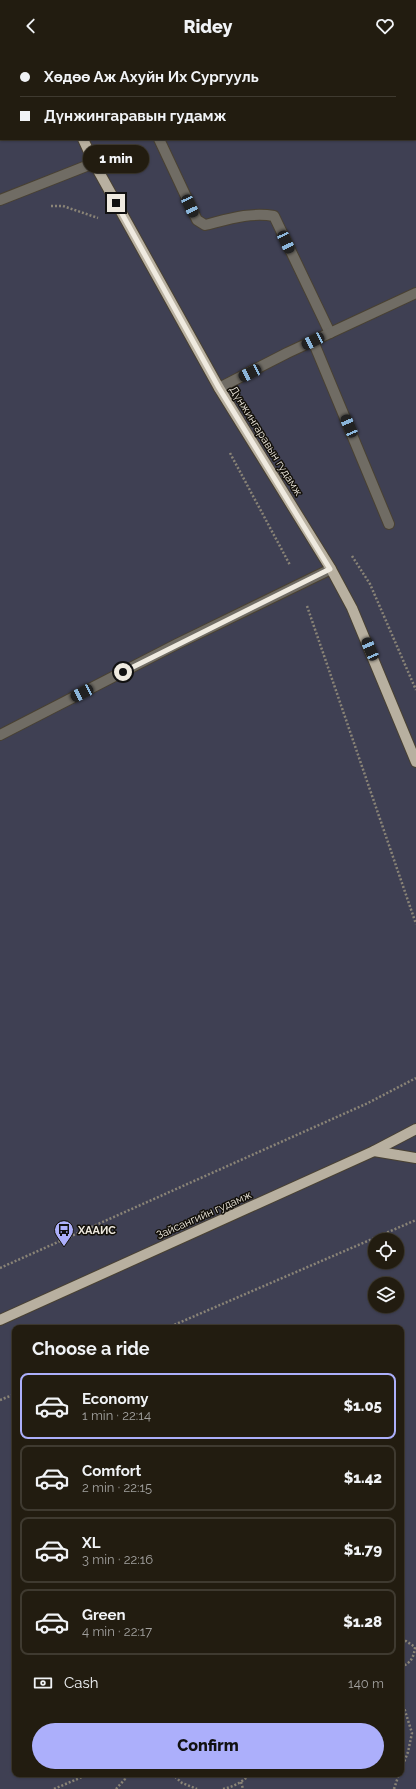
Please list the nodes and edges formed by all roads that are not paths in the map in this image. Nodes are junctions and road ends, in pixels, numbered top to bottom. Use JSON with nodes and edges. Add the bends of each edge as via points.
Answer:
{"nodes":[{"id":1,"x":83,"y":140,"type":"edge"},
{"id":2,"x":159,"y":140,"type":"edge"},
{"id":3,"x":94,"y":163,"type":"junction"},
{"id":4,"x":0,"y":200,"type":"edge"},
{"id":5,"x":416,"y":293,"type":"edge"},
{"id":6,"x":330,"y":333,"type":"junction"},
{"id":7,"x":313,"y":341,"type":"junction"},
{"id":8,"x":219,"y":388,"type":"junction"},
{"id":9,"x":390,"y":524,"type":"dead end"},
{"id":10,"x":330,"y":569,"type":"junction"},
{"id":11,"x":0,"y":735,"type":"edge"},
{"id":12,"x":416,"y":759,"type":"edge"},
{"id":13,"x":416,"y":1129,"type":"edge"},
{"id":14,"x":374,"y":1151,"type":"junction"},
{"id":15,"x":416,"y":1158,"type":"edge"},
{"id":16,"x":0,"y":1320,"type":"edge"}],
"edges":[{"from":1,"to":3,"type":"main road","name":"Дүнжингаравын гудамж"},
{"from":2,"to":6,"type":"street","via":[[196,220],[205,225],[246,215],[274,216]]},
{"from":3,"to":4,"type":"street"},
{"from":3,"to":8,"type":"main road","name":"Дүнжингаравын гудамж"},
{"from":5,"to":6,"type":"street"},
{"from":6,"to":7,"type":"street"},
{"from":7,"to":8,"type":"street"},
{"from":7,"to":9,"type":"street"},
{"from":8,"to":10,"type":"main road","name":"Дүнжингаравын гудамж"},
{"from":10,"to":11,"type":"street"},
{"from":10,"to":12,"type":"main road","name":"Дүнжингаравын гудамж","via":[[352,608]]},
{"from":13,"to":14,"type":"main road","name":"Зайсангийн гудамж"},
{"from":14,"to":15,"type":"main road"},
{"from":14,"to":16,"type":"main road","name":"Зайсангийн гудамж"}]}
